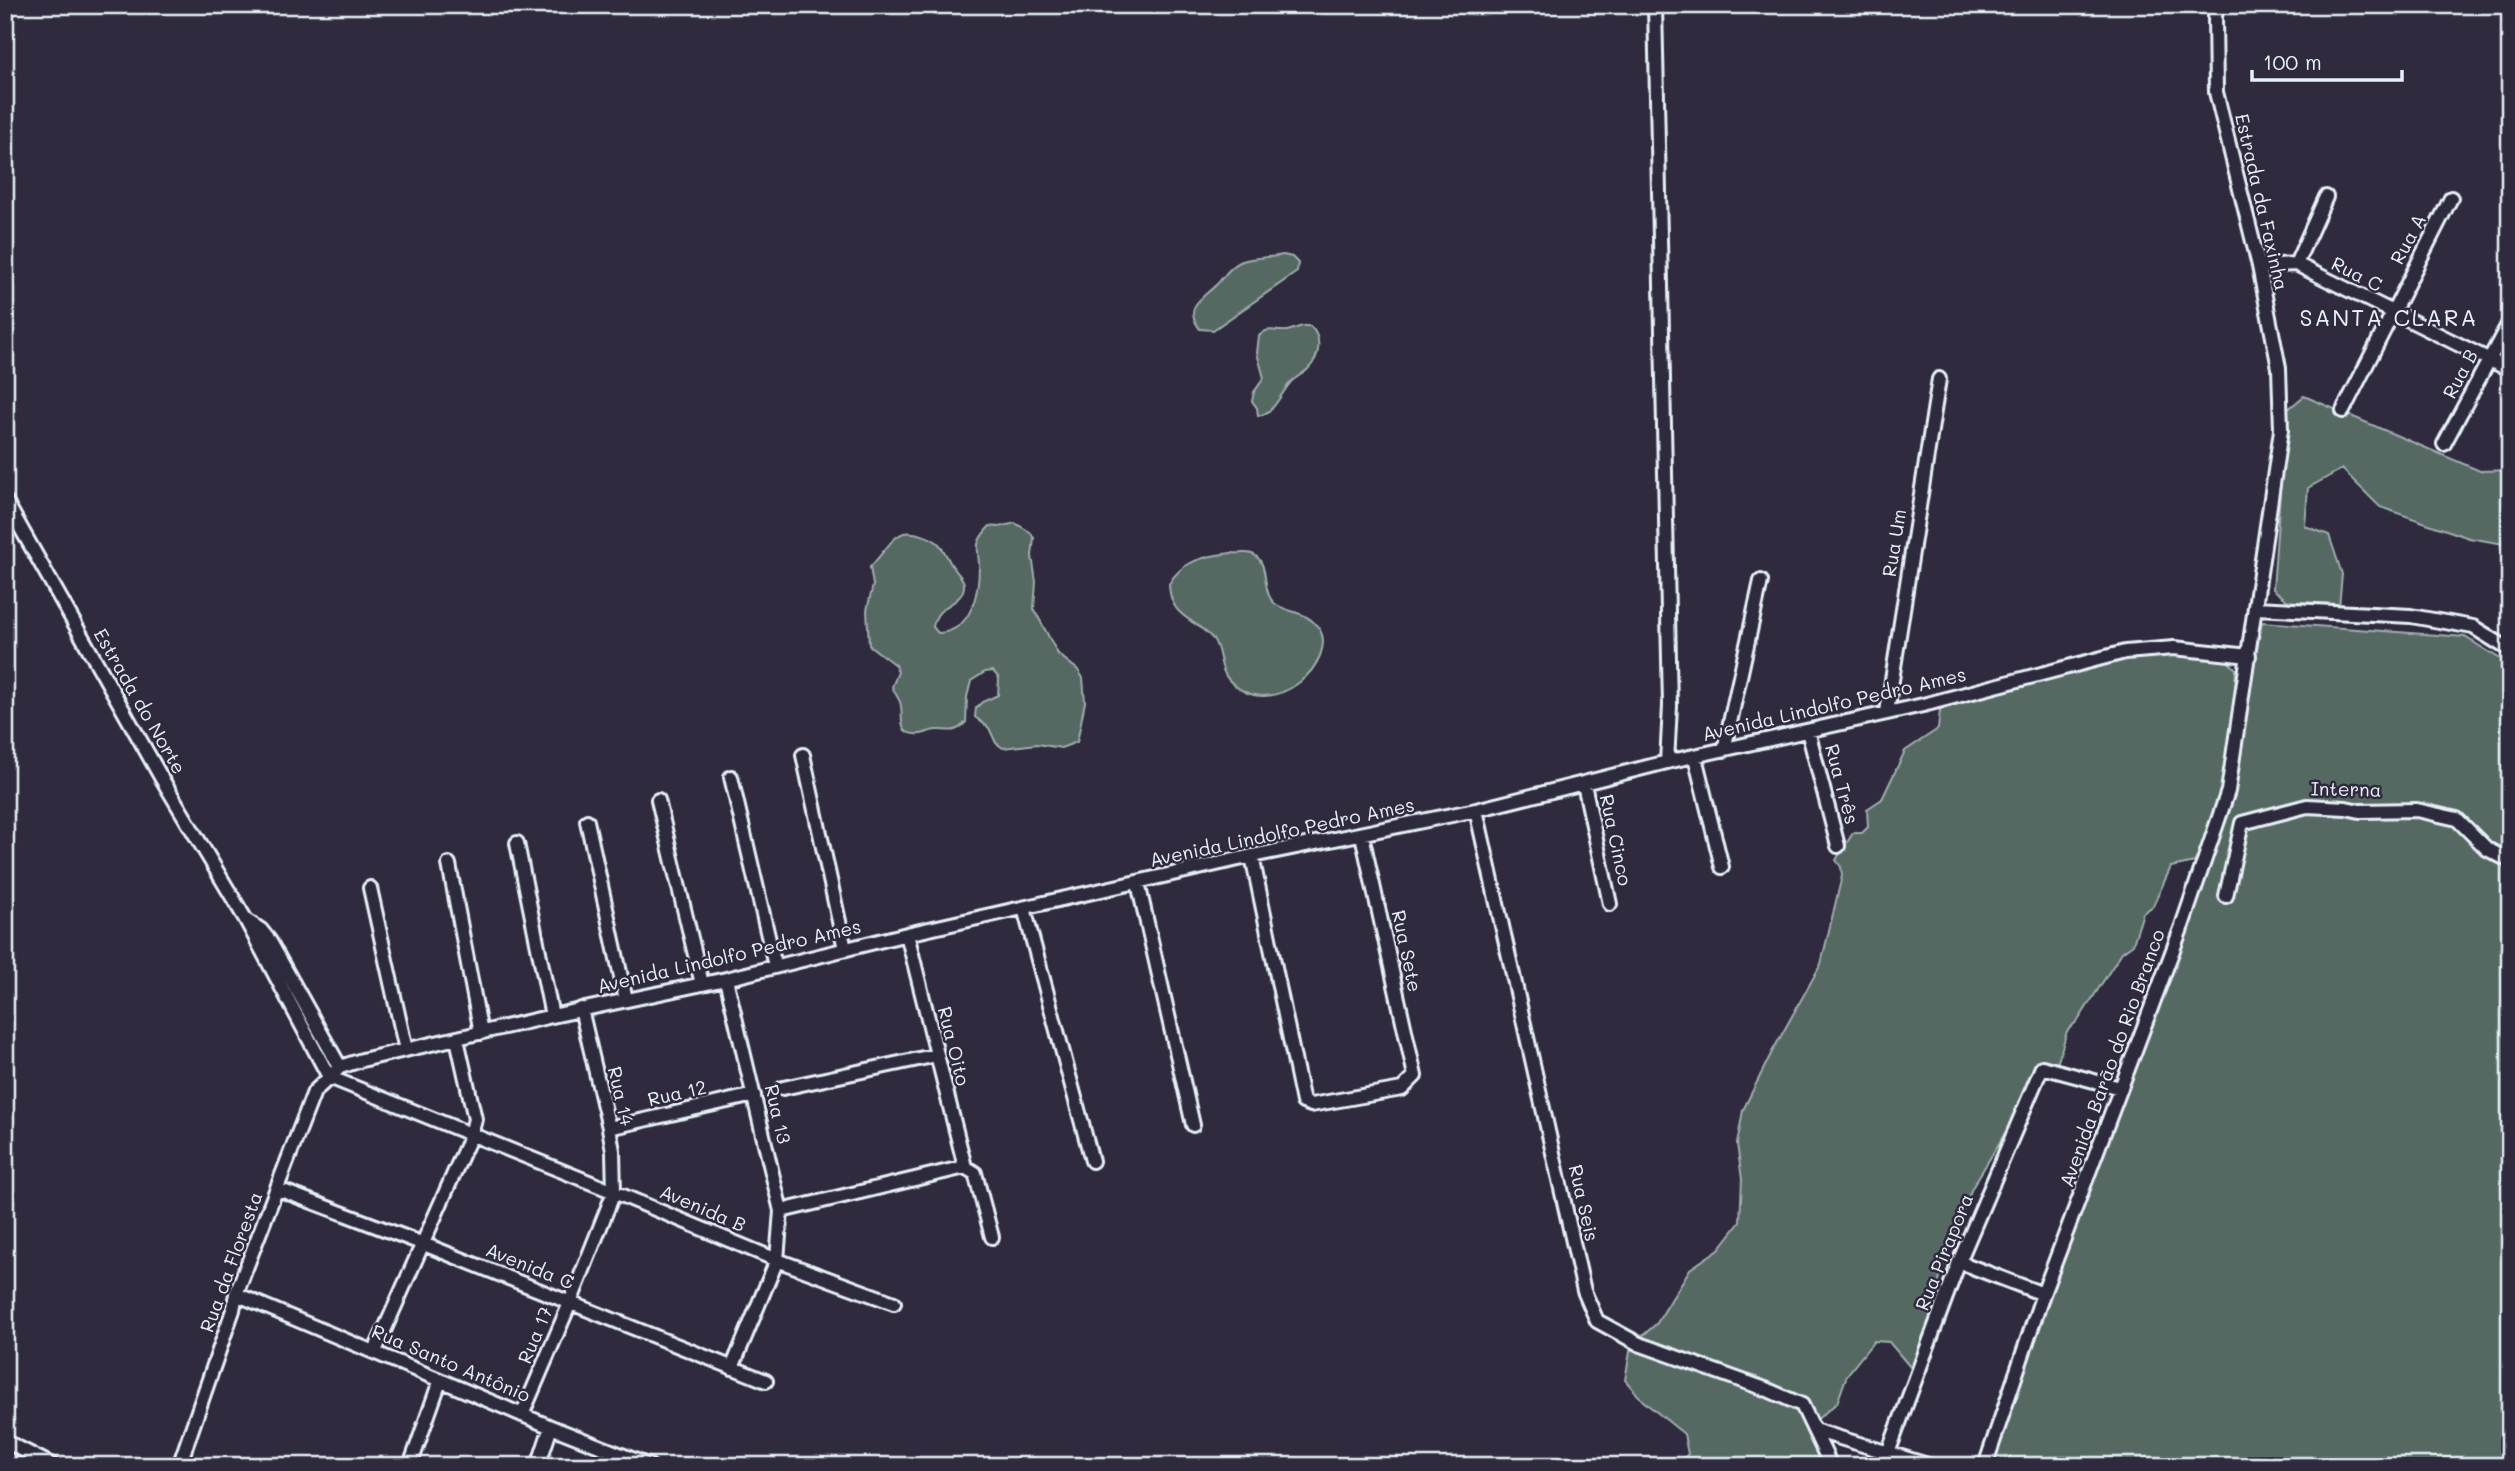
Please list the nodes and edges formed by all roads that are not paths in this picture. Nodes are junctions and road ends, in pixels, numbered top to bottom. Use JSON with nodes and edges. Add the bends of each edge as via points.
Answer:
{"nodes":[{"id":1,"x":1655,"y":5,"type":"edge"},
{"id":2,"x":2217,"y":5,"type":"edge"},
{"id":3,"x":2326,"y":197,"type":"dead end"},
{"id":4,"x":2451,"y":198,"type":"dead end"},
{"id":5,"x":2296,"y":264,"type":"junction"},
{"id":6,"x":2259,"y":266,"type":"junction"},
{"id":7,"x":2391,"y":313,"type":"junction"},
{"id":8,"x":2510,"y":321,"type":"edge"},
{"id":9,"x":2488,"y":360,"type":"junction"},
{"id":10,"x":2510,"y":370,"type":"edge"},
{"id":11,"x":1939,"y":379,"type":"dead end"},
{"id":12,"x":2343,"y":411,"type":"dead end"},
{"id":13,"x":2444,"y":444,"type":"dead end"},
{"id":14,"x":5,"y":500,"type":"edge"},
{"id":15,"x":1761,"y":581,"type":"dead end"},
{"id":16,"x":2256,"y":608,"type":"junction"},
{"id":17,"x":2510,"y":650,"type":"edge"},
{"id":18,"x":2249,"y":656,"type":"junction"},
{"id":19,"x":1887,"y":712,"type":"junction"},
{"id":20,"x":1808,"y":731,"type":"junction"},
{"id":21,"x":1724,"y":750,"type":"junction"},
{"id":22,"x":803,"y":755,"type":"dead end"},
{"id":23,"x":1695,"y":757,"type":"junction"},
{"id":24,"x":1667,"y":762,"type":"junction"},
{"id":25,"x":731,"y":777,"type":"dead end"},
{"id":26,"x":1584,"y":784,"type":"junction"},
{"id":27,"x":658,"y":800,"type":"dead end"},
{"id":28,"x":1476,"y":810,"type":"junction"},
{"id":29,"x":587,"y":821,"type":"dead end"},
{"id":30,"x":1362,"y":835,"type":"junction"},
{"id":31,"x":517,"y":843,"type":"dead end"},
{"id":32,"x":1838,"y":846,"type":"dead end"},
{"id":33,"x":1252,"y":856,"type":"junction"},
{"id":34,"x":2510,"y":860,"type":"edge"},
{"id":35,"x":449,"y":864,"type":"dead end"},
{"id":36,"x":1722,"y":867,"type":"dead end"},
{"id":37,"x":1138,"y":883,"type":"junction"},
{"id":38,"x":370,"y":888,"type":"dead end"},
{"id":39,"x":2226,"y":896,"type":"dead end"},
{"id":40,"x":1610,"y":904,"type":"dead end"},
{"id":41,"x":1024,"y":908,"type":"junction"},
{"id":42,"x":246,"y":920,"type":"junction"},
{"id":43,"x":907,"y":934,"type":"junction"},
{"id":44,"x":845,"y":949,"type":"junction"},
{"id":45,"x":775,"y":966,"type":"junction"},
{"id":46,"x":726,"y":979,"type":"junction"},
{"id":47,"x":702,"y":984,"type":"junction"},
{"id":48,"x":625,"y":1000,"type":"junction"},
{"id":49,"x":581,"y":1009,"type":"junction"},
{"id":50,"x":552,"y":1016,"type":"junction"},
{"id":51,"x":481,"y":1033,"type":"junction"},
{"id":52,"x":457,"y":1039,"type":"junction"},
{"id":53,"x":406,"y":1050,"type":"junction"},
{"id":54,"x":937,"y":1055,"type":"junction"},
{"id":55,"x":340,"y":1067,"type":"junction"},
{"id":56,"x":329,"y":1077,"type":"junction"},
{"id":57,"x":783,"y":1088,"type":"dead end"},
{"id":58,"x":2120,"y":1088,"type":"junction"},
{"id":59,"x":754,"y":1095,"type":"junction"},
{"id":60,"x":1193,"y":1125,"type":"dead end"},
{"id":61,"x":609,"y":1128,"type":"junction"},
{"id":62,"x":471,"y":1135,"type":"junction"},
{"id":63,"x":1092,"y":1161,"type":"dead end"},
{"id":64,"x":965,"y":1167,"type":"junction"},
{"id":65,"x":278,"y":1189,"type":"junction"},
{"id":66,"x":614,"y":1192,"type":"junction"},
{"id":67,"x":781,"y":1211,"type":"junction"},
{"id":68,"x":992,"y":1237,"type":"dead end"},
{"id":69,"x":421,"y":1243,"type":"junction"},
{"id":70,"x":777,"y":1260,"type":"junction"},
{"id":71,"x":1959,"y":1262,"type":"junction"},
{"id":72,"x":236,"y":1294,"type":"junction"},
{"id":73,"x":2043,"y":1294,"type":"junction"},
{"id":74,"x":570,"y":1303,"type":"junction"},
{"id":75,"x":894,"y":1303,"type":"dead end"},
{"id":76,"x":375,"y":1351,"type":"junction"},
{"id":77,"x":732,"y":1368,"type":"junction"},
{"id":78,"x":440,"y":1381,"type":"junction"},
{"id":79,"x":766,"y":1381,"type":"dead end"},
{"id":80,"x":522,"y":1415,"type":"junction"},
{"id":81,"x":551,"y":1427,"type":"junction"},
{"id":82,"x":1814,"y":1430,"type":"junction"},
{"id":83,"x":5,"y":1441,"type":"edge"},
{"id":84,"x":1888,"y":1453,"type":"junction"},
{"id":85,"x":54,"y":1466,"type":"edge"},
{"id":86,"x":179,"y":1466,"type":"edge"},
{"id":87,"x":410,"y":1466,"type":"edge"},
{"id":88,"x":538,"y":1466,"type":"edge"},
{"id":89,"x":650,"y":1466,"type":"edge"},
{"id":90,"x":1831,"y":1466,"type":"edge"},
{"id":91,"x":1931,"y":1466,"type":"edge"},
{"id":92,"x":1985,"y":1466,"type":"edge"}],
"edges":[{"from":1,"to":24,"type":"street","via":[[1670,692]]},
{"from":2,"to":6,"type":"street","name":"Estrada da Faxinha","via":[[2216,92]]},
{"from":3,"to":5,"type":"street"},
{"from":4,"to":7,"type":"street","name":"Rua A"},
{"from":5,"to":6,"type":"street"},
{"from":5,"to":7,"type":"street","name":"Rua C"},
{"from":6,"to":16,"type":"street","name":"Estrada da Faxinha","via":[[2279,368],[2281,430]]},
{"from":7,"to":9,"type":"street","name":"Rua C"},
{"from":7,"to":12,"type":"street","name":"Rua A"},
{"from":8,"to":9,"type":"street","name":"Rua B"},
{"from":9,"to":10,"type":"street","name":"Rua C"},
{"from":9,"to":13,"type":"street","name":"Rua B"},
{"from":11,"to":19,"type":"street","name":"Rua Um"},
{"from":14,"to":42,"type":"street","name":"Estrada do Norte"},
{"from":15,"to":21,"type":"street"},
{"from":16,"to":17,"type":"street","via":[[2411,616],[2473,627]]},
{"from":16,"to":18,"type":"street","name":"Estrada da Faxinha"},
{"from":18,"to":19,"type":"street","name":"Avenida Lindolfo Pedro Ames","via":[[2174,648],[2125,652]]},
{"from":18,"to":58,"type":"street","name":"Avenida Barão do Rio Branco","via":[[2228,792]]},
{"from":19,"to":20,"type":"street","name":"Avenida Lindolfo Pedro Ames"},
{"from":20,"to":21,"type":"street","name":"Avenida Lindolfo Pedro Ames"},
{"from":20,"to":32,"type":"street","name":"Rua Três"},
{"from":21,"to":23,"type":"street","name":"Avenida Lindolfo Pedro Ames"},
{"from":22,"to":44,"type":"street"},
{"from":23,"to":24,"type":"street","name":"Avenida Lindolfo Pedro Ames"},
{"from":23,"to":36,"type":"street"},
{"from":24,"to":26,"type":"street","name":"Avenida Lindolfo Pedro Ames"},
{"from":25,"to":45,"type":"street"},
{"from":26,"to":28,"type":"street","name":"Avenida Lindolfo Pedro Ames"},
{"from":26,"to":40,"type":"street","name":"Rua Cinco"},
{"from":27,"to":47,"type":"street"},
{"from":28,"to":30,"type":"street","name":"Avenida Lindolfo Pedro Ames"},
{"from":28,"to":82,"type":"street","name":"Rua Seis","via":[[1584,1292],[1597,1321],[1639,1344],[1802,1405]]},
{"from":29,"to":48,"type":"street"},
{"from":30,"to":33,"type":"street","name":"Avenida Lindolfo Pedro Ames"},
{"from":30,"to":33,"type":"street","name":"Rua Sete","via":[[1415,1076],[1402,1089],[1311,1105],[1303,1102]]},
{"from":31,"to":50,"type":"street"},
{"from":33,"to":37,"type":"street","name":"Avenida Lindolfo Pedro Ames"},
{"from":34,"to":39,"type":"street","name":"Interna","via":[[2487,849],[2457,818],[2417,810],[2307,806],[2242,823]]},
{"from":35,"to":51,"type":"street"},
{"from":37,"to":41,"type":"street","name":"Avenida Lindolfo Pedro Ames"},
{"from":37,"to":60,"type":"street"},
{"from":38,"to":53,"type":"street"},
{"from":41,"to":43,"type":"street","name":"Avenida Lindolfo Pedro Ames"},
{"from":41,"to":63,"type":"street"},
{"from":42,"to":55,"type":"street","name":"Estrada do Norte","via":[[269,940]]},
{"from":42,"to":56,"type":"street","name":"Estrada do Norte"},
{"from":43,"to":44,"type":"street","name":"Avenida Lindolfo Pedro Ames"},
{"from":43,"to":54,"type":"street","name":"Rua Oito"},
{"from":44,"to":45,"type":"street","name":"Avenida Lindolfo Pedro Ames"},
{"from":45,"to":46,"type":"street","name":"Avenida Lindolfo Pedro Ames"},
{"from":46,"to":47,"type":"street","name":"Avenida Lindolfo Pedro Ames"},
{"from":46,"to":59,"type":"street","name":"Rua 13"},
{"from":47,"to":48,"type":"street","name":"Avenida Lindolfo Pedro Ames"},
{"from":48,"to":49,"type":"street","name":"Avenida Lindolfo Pedro Ames"},
{"from":49,"to":50,"type":"street","name":"Avenida Lindolfo Pedro Ames"},
{"from":49,"to":61,"type":"street","name":"Rua 14"},
{"from":50,"to":51,"type":"street","name":"Avenida Lindolfo Pedro Ames"},
{"from":51,"to":52,"type":"street","name":"Avenida Lindolfo Pedro Ames"},
{"from":52,"to":53,"type":"street","name":"Avenida Lindolfo Pedro Ames"},
{"from":52,"to":62,"type":"street","via":[[475,1119]]},
{"from":53,"to":55,"type":"street","name":"Avenida Lindolfo Pedro Ames"},
{"from":54,"to":57,"type":"street"},
{"from":54,"to":64,"type":"street","name":"Rua Oito"},
{"from":55,"to":56,"type":"street","name":"Avenida Lindolfo Pedro Ames"},
{"from":56,"to":62,"type":"street","name":"Avenida B"},
{"from":56,"to":65,"type":"street","name":"Rua da Floresta","via":[[314,1092]]},
{"from":58,"to":71,"type":"street","name":"Rua Pirapora","via":[[2042,1067]]},
{"from":58,"to":73,"type":"street","name":"Avenida Barão do Rio Branco"},
{"from":59,"to":61,"type":"street","name":"Rua 12"},
{"from":59,"to":67,"type":"street","name":"Rua 13"},
{"from":61,"to":66,"type":"street","name":"Rua 14"},
{"from":62,"to":66,"type":"street","name":"Avenida B"},
{"from":62,"to":69,"type":"street"},
{"from":64,"to":67,"type":"street"},
{"from":64,"to":68,"type":"street","name":"Rua Oito","via":[[975,1173]]},
{"from":65,"to":69,"type":"street","name":"Avenida C"},
{"from":65,"to":72,"type":"street","name":"Rua da Floresta"},
{"from":66,"to":70,"type":"street","name":"Avenida B"},
{"from":66,"to":74,"type":"street","name":"Rua 17"},
{"from":67,"to":70,"type":"street","name":"Rua 13"},
{"from":69,"to":74,"type":"street","name":"Avenida C"},
{"from":69,"to":76,"type":"street"},
{"from":70,"to":75,"type":"street"},
{"from":70,"to":77,"type":"street","name":"Rua 13"},
{"from":71,"to":73,"type":"street"},
{"from":71,"to":84,"type":"street","name":"Rua Pirapora"},
{"from":72,"to":76,"type":"street","name":"Rua Santo Antônio"},
{"from":72,"to":86,"type":"street","name":"Rua da Floresta"},
{"from":73,"to":92,"type":"street","name":"Avenida Barão do Rio Branco"},
{"from":74,"to":77,"type":"street","name":"Avenida C"},
{"from":74,"to":80,"type":"street","name":"Rua 17"},
{"from":76,"to":78,"type":"street","name":"Rua Santo Antônio"},
{"from":77,"to":79,"type":"street","name":"Avenida C"},
{"from":78,"to":80,"type":"street","name":"Rua Santo Antônio"},
{"from":78,"to":87,"type":"street"},
{"from":80,"to":81,"type":"street","name":"Rua Santo Antônio"},
{"from":81,"to":88,"type":"street"},
{"from":81,"to":89,"type":"street","name":"Rua Santo Antônio"},
{"from":82,"to":84,"type":"street"},
{"from":82,"to":90,"type":"street","name":"Rua Seis"},
{"from":83,"to":85,"type":"street"},
{"from":84,"to":91,"type":"street"}]}
